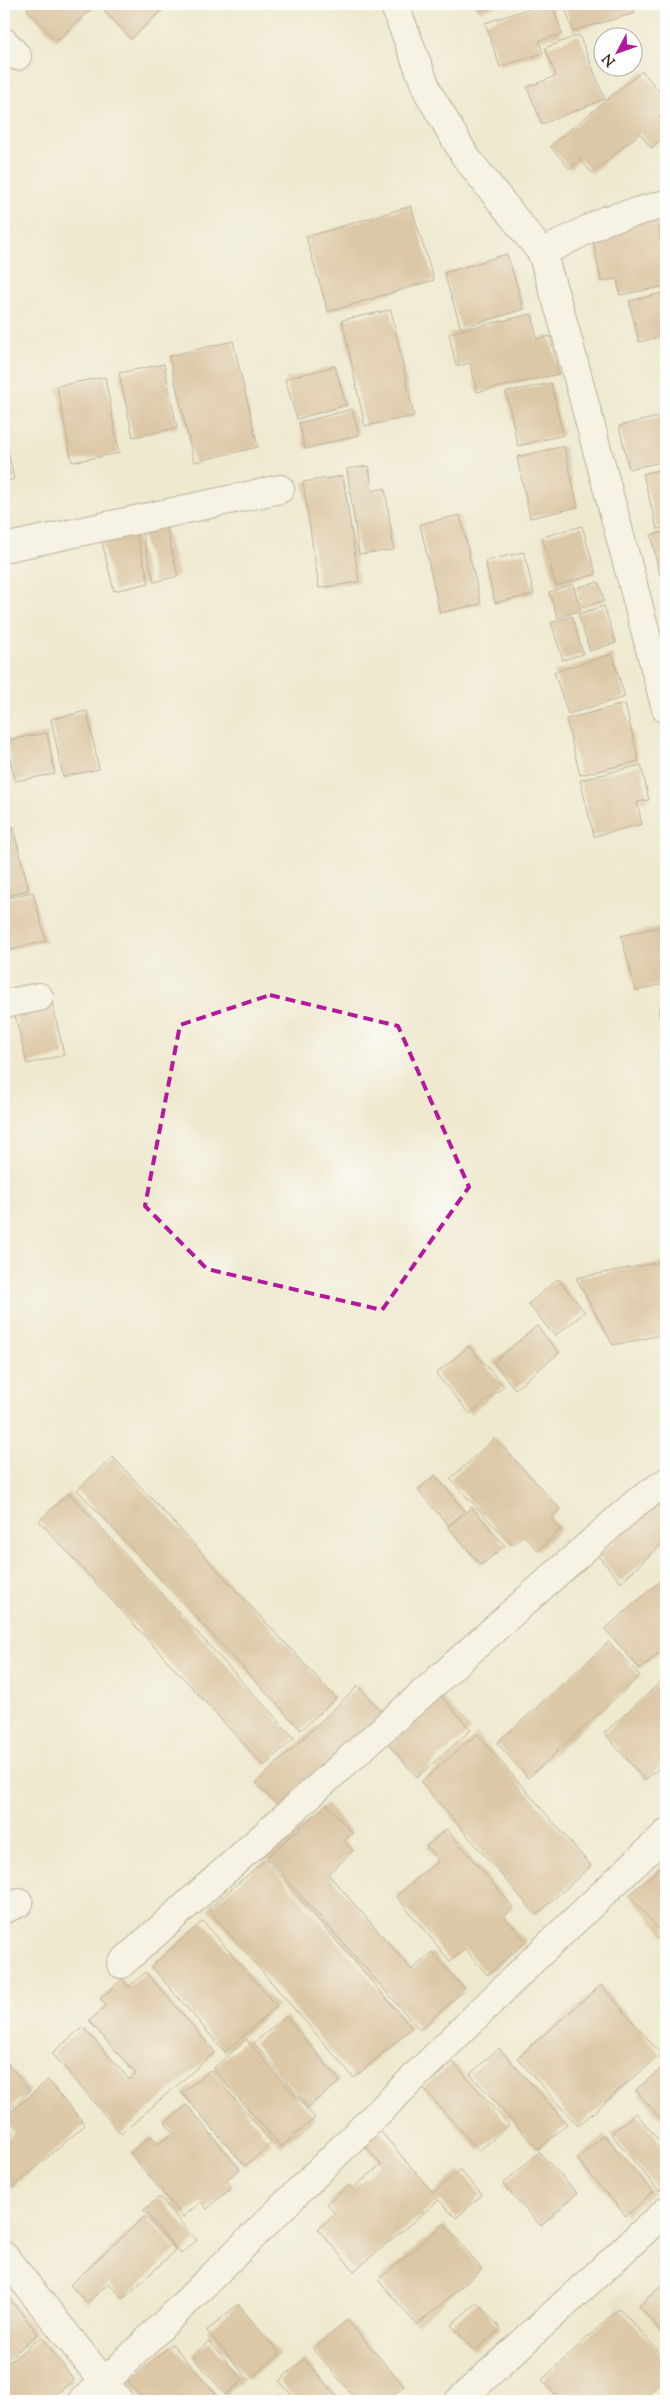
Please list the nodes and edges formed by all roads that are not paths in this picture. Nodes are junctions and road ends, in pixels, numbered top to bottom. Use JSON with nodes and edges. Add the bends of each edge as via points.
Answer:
{"nodes":[{"id":1,"x":394,"y":4,"type":"edge"},
{"id":2,"x":666,"y":204,"type":"edge"},
{"id":3,"x":542,"y":253,"type":"junction"},
{"id":4,"x":280,"y":489,"type":"dead end"},
{"id":5,"x":4,"y":548,"type":"edge"},
{"id":6,"x":666,"y":709,"type":"edge"},
{"id":7,"x":39,"y":997,"type":"dead end"},
{"id":8,"x":4,"y":1004,"type":"edge"},
{"id":9,"x":666,"y":1482,"type":"edge"},
{"id":10,"x":666,"y":1834,"type":"edge"},
{"id":11,"x":121,"y":1964,"type":"dead end"},
{"id":12,"x":666,"y":2211,"type":"edge"},
{"id":13,"x":4,"y":2256,"type":"edge"},
{"id":14,"x":112,"y":2391,"type":"edge"},
{"id":15,"x":82,"y":2401,"type":"edge"},
{"id":16,"x":459,"y":2401,"type":"edge"}],
"edges":[{"from":1,"to":3,"type":"street","via":[[428,92],[465,156]]},
{"from":2,"to":3,"type":"street","via":[[606,220]]},
{"from":3,"to":6,"type":"street"},
{"from":4,"to":5,"type":"street"},
{"from":7,"to":8,"type":"street"},
{"from":9,"to":11,"type":"street","via":[[637,1502]]},
{"from":10,"to":14,"type":"street","via":[[532,1960]]},
{"from":12,"to":16,"type":"street"},
{"from":13,"to":14,"type":"street"},
{"from":14,"to":15,"type":"street"}]}
